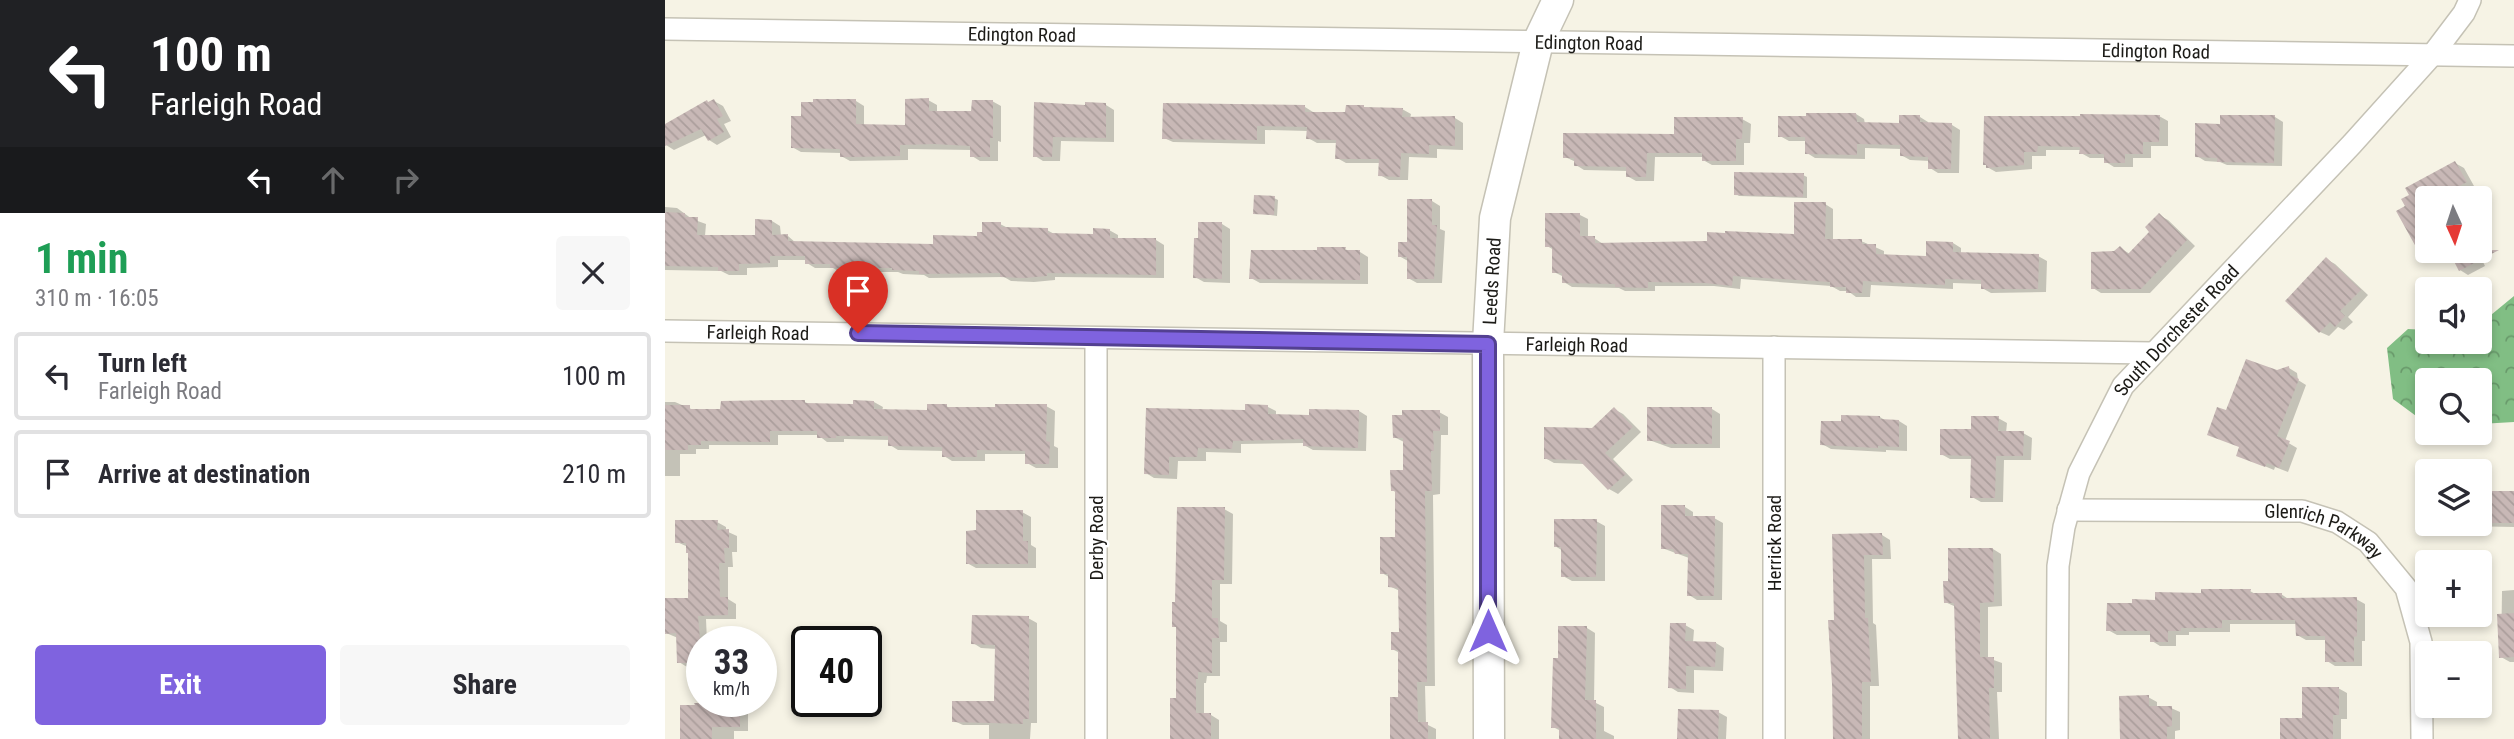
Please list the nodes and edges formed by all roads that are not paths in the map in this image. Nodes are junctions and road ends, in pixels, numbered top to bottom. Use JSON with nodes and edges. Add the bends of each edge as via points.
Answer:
{"nodes":[{"id":1,"x":1558,"y":0,"type":"edge"},
{"id":2,"x":2470,"y":0,"type":"edge"},
{"id":3,"x":665,"y":29,"type":"edge"},
{"id":4,"x":1538,"y":42,"type":"junction"},
{"id":5,"x":2434,"y":54,"type":"junction"},
{"id":6,"x":2514,"y":56,"type":"edge"},
{"id":7,"x":665,"y":331,"type":"edge"},
{"id":8,"x":1095,"y":338,"type":"junction"},
{"id":9,"x":1488,"y":344,"type":"junction"},
{"id":10,"x":1774,"y":347,"type":"junction"},
{"id":11,"x":2152,"y":354,"type":"junction"},
{"id":12,"x":2068,"y":510,"type":"junction"},
{"id":13,"x":1095,"y":739,"type":"edge"},
{"id":14,"x":1489,"y":739,"type":"edge"},
{"id":15,"x":1774,"y":739,"type":"edge"},
{"id":16,"x":2057,"y":739,"type":"edge"},
{"id":17,"x":2422,"y":739,"type":"edge"}],
"edges":[{"from":1,"to":4,"type":"street","name":"Leeds Road"},
{"from":2,"to":5,"type":"street","name":"South Dorchester Road"},
{"from":3,"to":4,"type":"street","name":"Edington Road"},
{"from":4,"to":5,"type":"street","name":"Edington Road"},
{"from":4,"to":9,"type":"street","name":"Leeds Road","via":[[1495,218]]},
{"from":5,"to":6,"type":"street","name":"Edington Road"},
{"from":5,"to":11,"type":"street","name":"South Dorchester Road"},
{"from":7,"to":8,"type":"street","name":"Farleigh Road"},
{"from":8,"to":9,"type":"street","name":"Farleigh Road"},
{"from":8,"to":13,"type":"street","name":"Derby Road"},
{"from":9,"to":10,"type":"street","name":"Farleigh Road"},
{"from":9,"to":14,"type":"street","name":"Leeds Road"},
{"from":10,"to":11,"type":"street","name":"Farleigh Road"},
{"from":10,"to":15,"type":"street","name":"Herrick Road"},
{"from":11,"to":12,"type":"street","name":"South Dorchester Road","via":[[2123,386],[2079,473]]},
{"from":12,"to":16,"type":"street","name":"South Dorchester Road","via":[[2058,566]]},
{"from":12,"to":17,"type":"street","name":"Glenrich Parkway","via":[[2302,511],[2337,522],[2368,542],[2406,588],[2421,642]]}]}
